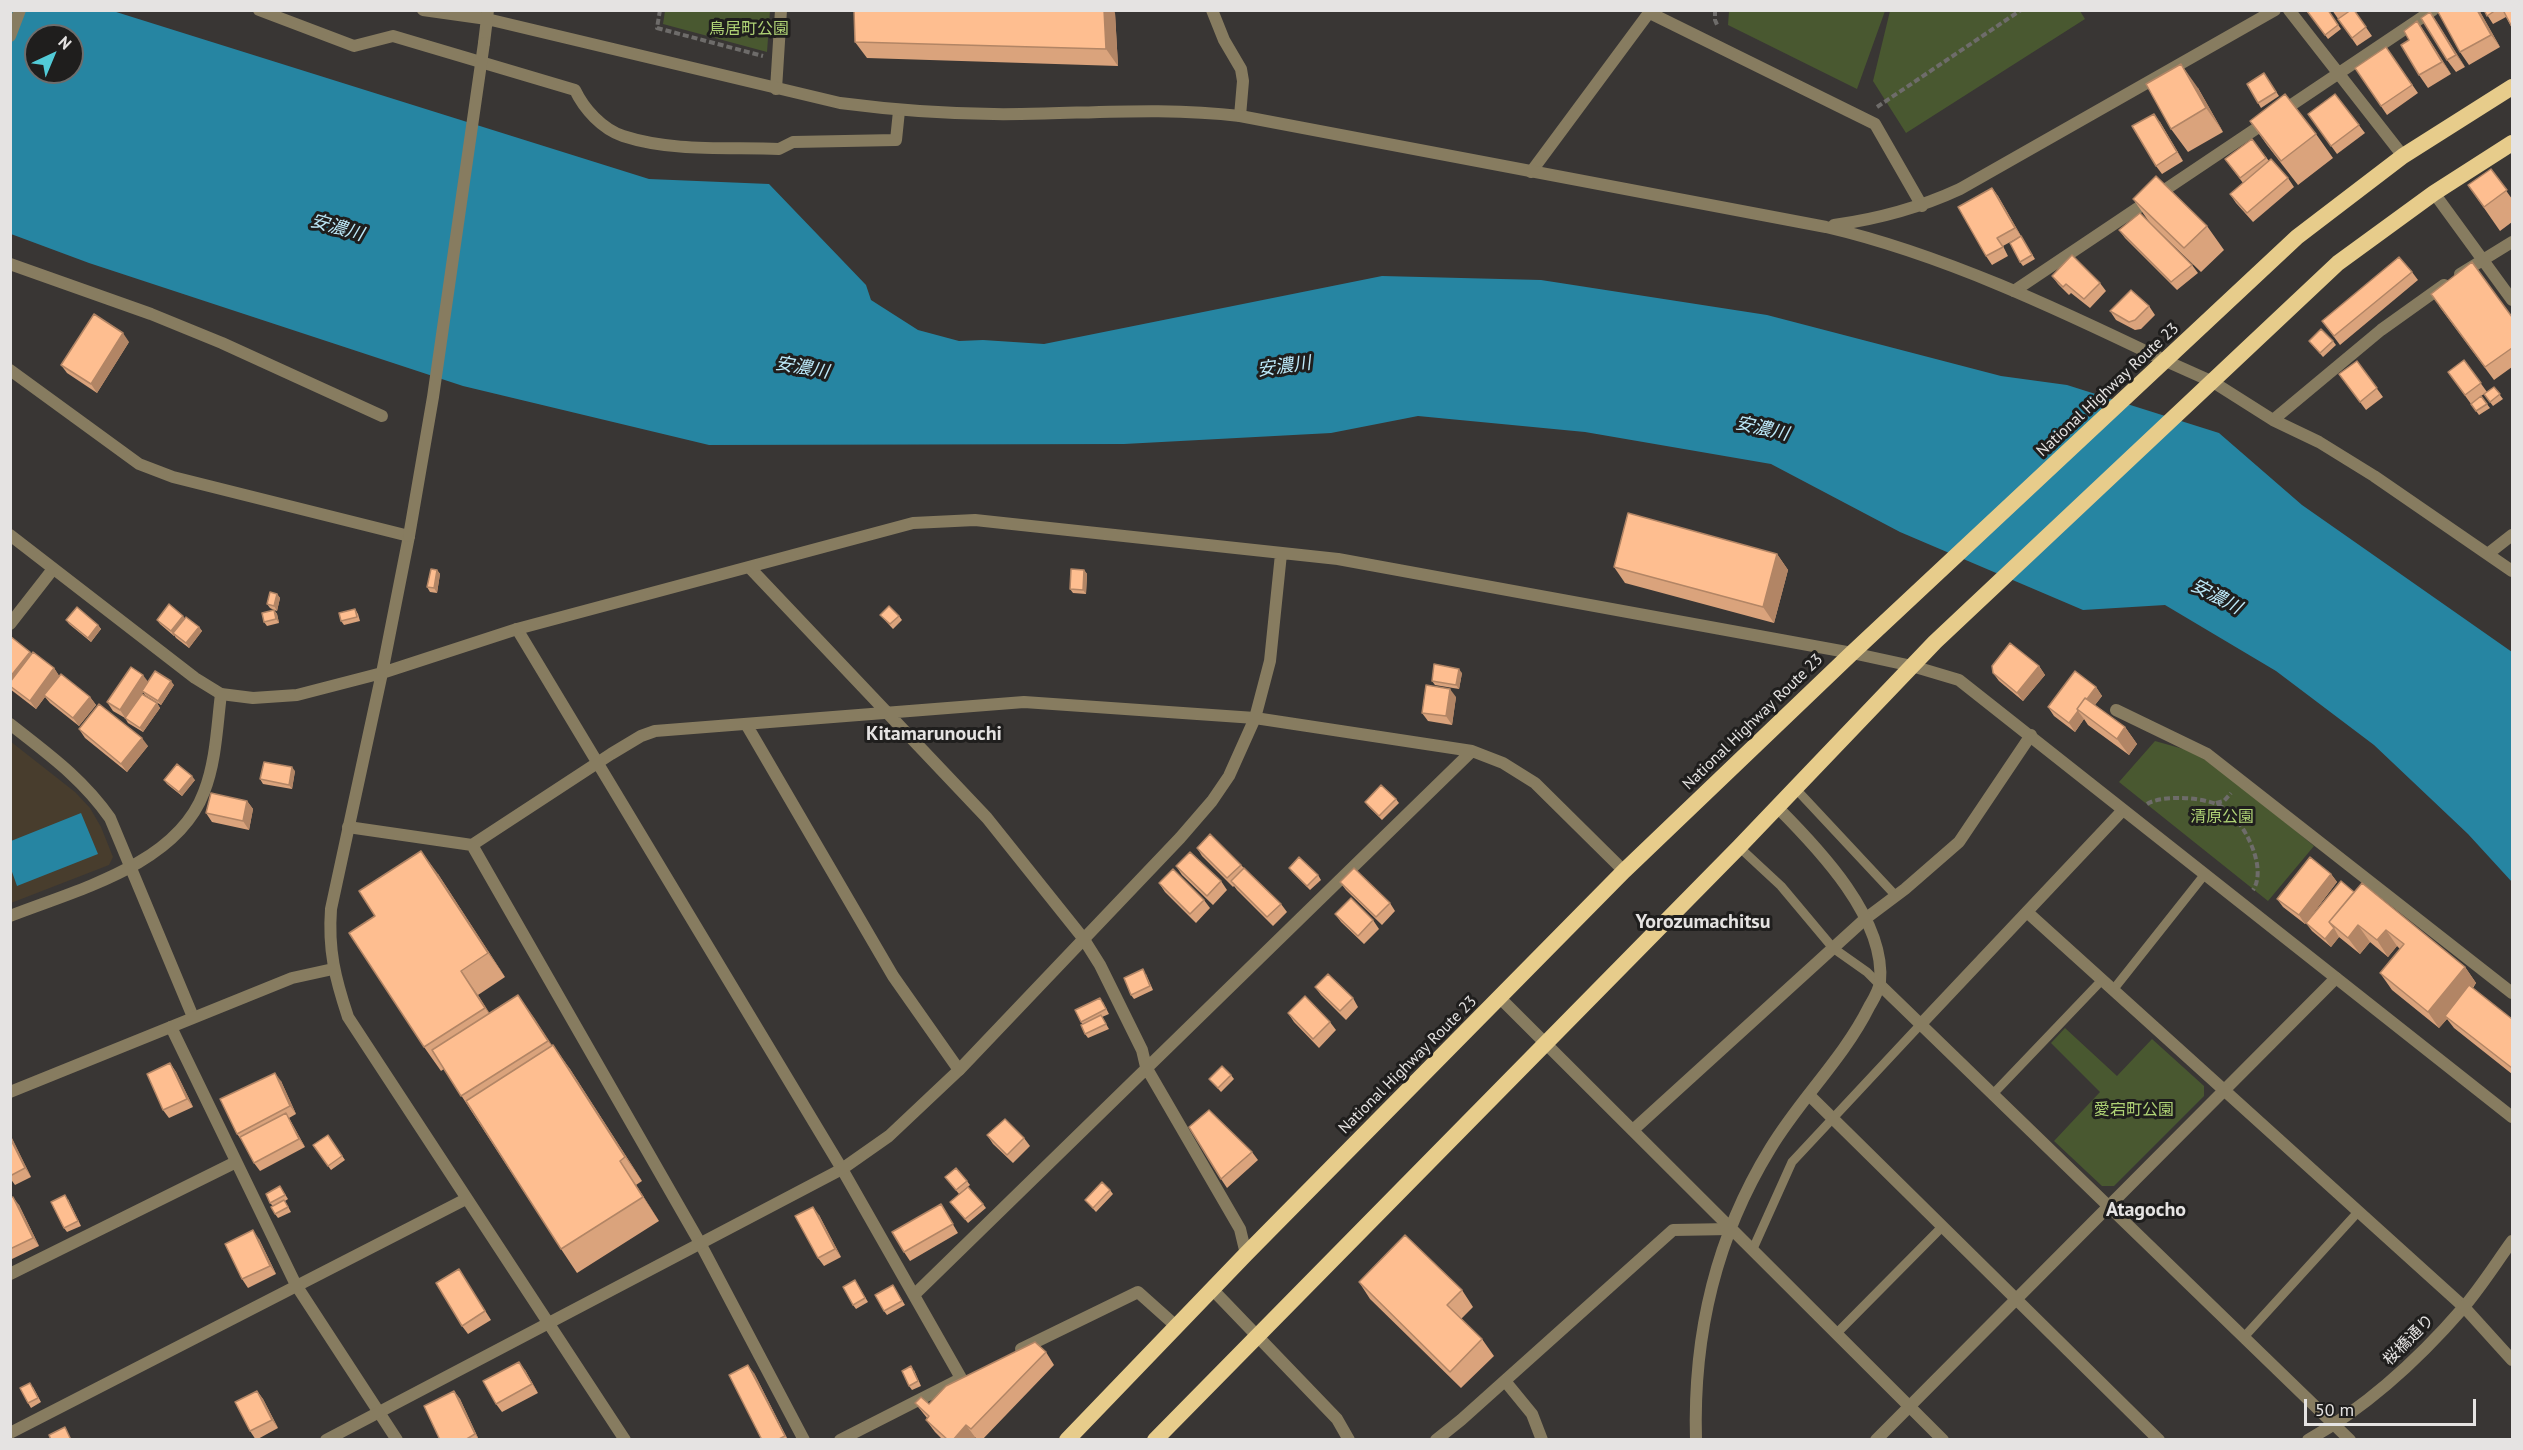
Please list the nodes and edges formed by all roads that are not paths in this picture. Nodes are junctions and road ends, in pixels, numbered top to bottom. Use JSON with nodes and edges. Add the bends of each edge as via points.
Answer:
{"nodes":[{"id":1,"x":20,"y":10,"type":"edge"},
{"id":2,"x":259,"y":10,"type":"edge"},
{"id":3,"x":423,"y":10,"type":"edge"},
{"id":4,"x":781,"y":10,"type":"edge"},
{"id":5,"x":1212,"y":10,"type":"edge"},
{"id":6,"x":2275,"y":10,"type":"edge"},
{"id":7,"x":2289,"y":10,"type":"edge"},
{"id":8,"x":2433,"y":10,"type":"edge"},
{"id":9,"x":1651,"y":12,"type":"edge"},
{"id":10,"x":488,"y":15,"type":"edge"},
{"id":11,"x":10,"y":36,"type":"edge"},
{"id":12,"x":2340,"y":73,"type":"junction"},
{"id":13,"x":2512,"y":87,"type":"edge"},
{"id":14,"x":776,"y":89,"type":"junction"},
{"id":15,"x":899,"y":111,"type":"junction"},
{"id":16,"x":1240,"y":116,"type":"junction"},
{"id":17,"x":2512,"y":143,"type":"edge"},
{"id":18,"x":2403,"y":156,"type":"junction"},
{"id":19,"x":1531,"y":172,"type":"junction"},
{"id":20,"x":2434,"y":193,"type":"junction"},
{"id":21,"x":1922,"y":206,"type":"junction"},
{"id":22,"x":1826,"y":226,"type":"junction"},
{"id":23,"x":2512,"y":242,"type":"edge"},
{"id":24,"x":2482,"y":259,"type":"junction"},
{"id":25,"x":10,"y":264,"type":"edge"},
{"id":26,"x":2014,"y":291,"type":"junction"},
{"id":27,"x":2512,"y":300,"type":"edge"},
{"id":28,"x":2161,"y":365,"type":"junction"},
{"id":29,"x":10,"y":370,"type":"edge"},
{"id":30,"x":2208,"y":387,"type":"junction"},
{"id":31,"x":382,"y":416,"type":"dead end"},
{"id":32,"x":2272,"y":420,"type":"junction"},
{"id":33,"x":10,"y":535,"type":"edge"},
{"id":34,"x":2512,"y":535,"type":"edge"},
{"id":35,"x":409,"y":536,"type":"junction"},
{"id":36,"x":2489,"y":553,"type":"junction"},
{"id":37,"x":1281,"y":554,"type":"junction"},
{"id":38,"x":53,"y":568,"type":"junction"},
{"id":39,"x":750,"y":568,"type":"junction"},
{"id":40,"x":2512,"y":571,"type":"edge"},
{"id":41,"x":10,"y":624,"type":"edge"},
{"id":42,"x":517,"y":629,"type":"junction"},
{"id":43,"x":1852,"y":653,"type":"junction"},
{"id":44,"x":1912,"y":666,"type":"junction"},
{"id":45,"x":382,"y":672,"type":"junction"},
{"id":46,"x":221,"y":694,"type":"junction"},
{"id":47,"x":2116,"y":710,"type":"dead end"},
{"id":48,"x":886,"y":712,"type":"junction"},
{"id":49,"x":1255,"y":718,"type":"junction"},
{"id":50,"x":10,"y":724,"type":"edge"},
{"id":51,"x":746,"y":724,"type":"junction"},
{"id":52,"x":2031,"y":735,"type":"junction"},
{"id":53,"x":1472,"y":751,"type":"junction"},
{"id":54,"x":596,"y":764,"type":"junction"},
{"id":55,"x":1795,"y":788,"type":"junction"},
{"id":56,"x":1777,"y":807,"type":"junction"},
{"id":57,"x":2123,"y":810,"type":"junction"},
{"id":58,"x":348,"y":827,"type":"junction"},
{"id":59,"x":472,"y":845,"type":"junction"},
{"id":60,"x":1739,"y":847,"type":"junction"},
{"id":61,"x":130,"y":868,"type":"junction"},
{"id":62,"x":1624,"y":871,"type":"junction"},
{"id":63,"x":2205,"y":874,"type":"junction"},
{"id":64,"x":1896,"y":896,"type":"junction"},
{"id":65,"x":2027,"y":912,"type":"junction"},
{"id":66,"x":10,"y":916,"type":"edge"},
{"id":67,"x":1865,"y":919,"type":"junction"},
{"id":68,"x":1083,"y":938,"type":"junction"},
{"id":69,"x":1833,"y":948,"type":"junction"},
{"id":70,"x":333,"y":969,"type":"junction"},
{"id":71,"x":2336,"y":978,"type":"junction"},
{"id":72,"x":2102,"y":980,"type":"junction"},
{"id":73,"x":1880,"y":985,"type":"junction"},
{"id":74,"x":2114,"y":990,"type":"junction"},
{"id":75,"x":2512,"y":993,"type":"edge"},
{"id":76,"x":1500,"y":998,"type":"junction"},
{"id":77,"x":193,"y":1017,"type":"junction"},
{"id":78,"x":1921,"y":1024,"type":"junction"},
{"id":79,"x":171,"y":1027,"type":"junction"},
{"id":80,"x":1545,"y":1042,"type":"junction"},
{"id":81,"x":1146,"y":1067,"type":"junction"},
{"id":82,"x":959,"y":1070,"type":"junction"},
{"id":83,"x":2224,"y":1091,"type":"junction"},
{"id":84,"x":10,"y":1092,"type":"edge"},
{"id":85,"x":1993,"y":1094,"type":"junction"},
{"id":86,"x":1809,"y":1095,"type":"junction"},
{"id":87,"x":1831,"y":1117,"type":"junction"},
{"id":88,"x":2512,"y":1117,"type":"edge"},
{"id":89,"x":1633,"y":1130,"type":"junction"},
{"id":90,"x":236,"y":1162,"type":"junction"},
{"id":91,"x":842,"y":1169,"type":"junction"},
{"id":92,"x":465,"y":1198,"type":"junction"},
{"id":93,"x":2108,"y":1205,"type":"junction"},
{"id":94,"x":2358,"y":1212,"type":"junction"},
{"id":95,"x":1942,"y":1227,"type":"junction"},
{"id":96,"x":1730,"y":1229,"type":"junction"},
{"id":97,"x":2512,"y":1241,"type":"edge"},
{"id":98,"x":700,"y":1243,"type":"junction"},
{"id":99,"x":1752,"y":1251,"type":"junction"},
{"id":100,"x":1246,"y":1254,"type":"junction"},
{"id":101,"x":10,"y":1274,"type":"edge"},
{"id":102,"x":296,"y":1286,"type":"junction"},
{"id":103,"x":1212,"y":1289,"type":"junction"},
{"id":104,"x":914,"y":1295,"type":"junction"},
{"id":105,"x":2015,"y":1300,"type":"junction"},
{"id":106,"x":2464,"y":1307,"type":"junction"},
{"id":107,"x":548,"y":1322,"type":"junction"},
{"id":108,"x":1176,"y":1326,"type":"junction"},
{"id":109,"x":1836,"y":1334,"type":"junction"},
{"id":110,"x":1257,"y":1335,"type":"junction"},
{"id":111,"x":2244,"y":1337,"type":"junction"},
{"id":112,"x":1013,"y":1353,"type":"edge"},
{"id":113,"x":2512,"y":1360,"type":"edge"},
{"id":114,"x":1505,"y":1381,"type":"junction"},
{"id":115,"x":1909,"y":1406,"type":"junction"},
{"id":116,"x":378,"y":1412,"type":"junction"},
{"id":117,"x":2334,"y":1425,"type":"junction"},
{"id":118,"x":10,"y":1433,"type":"edge"},
{"id":119,"x":326,"y":1440,"type":"edge"},
{"id":120,"x":396,"y":1440,"type":"edge"},
{"id":121,"x":625,"y":1440,"type":"edge"},
{"id":122,"x":804,"y":1440,"type":"edge"},
{"id":123,"x":840,"y":1440,"type":"edge"},
{"id":124,"x":1067,"y":1440,"type":"edge"},
{"id":125,"x":1155,"y":1440,"type":"edge"},
{"id":126,"x":1348,"y":1440,"type":"edge"},
{"id":127,"x":1436,"y":1440,"type":"edge"},
{"id":128,"x":1542,"y":1440,"type":"edge"},
{"id":129,"x":1696,"y":1440,"type":"edge"},
{"id":130,"x":1876,"y":1440,"type":"edge"},
{"id":131,"x":1943,"y":1440,"type":"edge"},
{"id":132,"x":2159,"y":1440,"type":"edge"},
{"id":133,"x":2308,"y":1440,"type":"edge"},
{"id":134,"x":2350,"y":1440,"type":"edge"}],
"edges":[{"from":1,"to":11,"type":"street"},
{"from":2,"to":15,"type":"street","via":[[354,46],[393,36],[575,90],[603,125],[622,136],[665,145],[779,149],[793,142],[897,140]]},
{"from":3,"to":10,"type":"street"},
{"from":4,"to":14,"type":"street"},
{"from":5,"to":16,"type":"street","via":[[1241,69]]},
{"from":6,"to":21,"type":"street","via":[[1960,189]]},
{"from":7,"to":12,"type":"street"},
{"from":8,"to":12,"type":"street"},
{"from":9,"to":19,"type":"street"},
{"from":9,"to":21,"type":"street","via":[[1875,124]]},
{"from":10,"to":14,"type":"street"},
{"from":10,"to":35,"type":"street","bridge":true},
{"from":12,"to":18,"type":"street"},
{"from":12,"to":26,"type":"street"},
{"from":13,"to":18,"type":"highway","name":"National Highway Route 23"},
{"from":14,"to":15,"type":"street"},
{"from":15,"to":16,"type":"street","via":[[1194,111]]},
{"from":16,"to":19,"type":"street"},
{"from":17,"to":20,"type":"highway"},
{"from":18,"to":28,"type":"highway","name":"National Highway Route 23","via":[[2296,237]]},
{"from":19,"to":22,"type":"street"},
{"from":20,"to":24,"type":"street"},
{"from":20,"to":30,"type":"highway","via":[[2338,263]]},
{"from":21,"to":22,"type":"street"},
{"from":22,"to":26,"type":"street"},
{"from":23,"to":24,"type":"street"},
{"from":24,"to":27,"type":"street"},
{"from":24,"to":32,"type":"street","via":[[2387,325]]},
{"from":25,"to":31,"type":"street","via":[[222,343]]},
{"from":26,"to":28,"type":"street"},
{"from":28,"to":30,"type":"street"},
{"from":28,"to":43,"type":"highway","name":"National Highway Route 23"},
{"from":29,"to":35,"type":"street","via":[[139,464],[173,477]]},
{"from":30,"to":32,"type":"street"},
{"from":30,"to":44,"type":"highway"},
{"from":32,"to":36,"type":"street","via":[[2365,470]]},
{"from":33,"to":38,"type":"street"},
{"from":34,"to":36,"type":"street"},
{"from":35,"to":45,"type":"street"},
{"from":36,"to":40,"type":"street"},
{"from":37,"to":39,"type":"street","via":[[954,520],[913,523]]},
{"from":37,"to":43,"type":"street","via":[[1338,559]]},
{"from":37,"to":49,"type":"street","via":[[1270,661]]},
{"from":38,"to":41,"type":"street"},
{"from":38,"to":46,"type":"street"},
{"from":39,"to":42,"type":"street"},
{"from":39,"to":48,"type":"street"},
{"from":42,"to":45,"type":"street"},
{"from":42,"to":54,"type":"street"},
{"from":43,"to":44,"type":"street"},
{"from":43,"to":62,"type":"highway","name":"National Highway Route 23"},
{"from":44,"to":52,"type":"street","via":[[1959,680]]},
{"from":44,"to":55,"type":"highway"},
{"from":45,"to":46,"type":"street","via":[[297,695],[253,698]]},
{"from":45,"to":58,"type":"street"},
{"from":46,"to":61,"type":"street","via":[[204,794],[182,829],[164,847]]},
{"from":47,"to":75,"type":"street","via":[[2207,754]]},
{"from":48,"to":49,"type":"street","via":[[1024,702]]},
{"from":48,"to":51,"type":"street"},
{"from":48,"to":68,"type":"street","via":[[987,818]]},
{"from":49,"to":53,"type":"street"},
{"from":49,"to":68,"type":"street","via":[[1229,776],[1212,801]]},
{"from":50,"to":61,"type":"street","via":[[93,794],[110,818]]},
{"from":51,"to":54,"type":"street","via":[[655,731]]},
{"from":51,"to":82,"type":"street","via":[[892,976]]},
{"from":52,"to":57,"type":"street"},
{"from":52,"to":64,"type":"street","via":[[1959,842]]},
{"from":53,"to":62,"type":"street","via":[[1503,762],[1535,783]]},
{"from":53,"to":81,"type":"street"},
{"from":54,"to":59,"type":"street"},
{"from":54,"to":91,"type":"street"},
{"from":55,"to":56,"type":"highway"},
{"from":55,"to":64,"type":"lane"},
{"from":56,"to":60,"type":"highway"},
{"from":56,"to":67,"type":"street","via":[[1832,865]]},
{"from":57,"to":63,"type":"street"},
{"from":57,"to":65,"type":"street"},
{"from":58,"to":59,"type":"street"},
{"from":58,"to":70,"type":"street","via":[[330,909]]},
{"from":59,"to":98,"type":"street"},
{"from":60,"to":69,"type":"lane","via":[[1780,886]]},
{"from":60,"to":80,"type":"highway"},
{"from":61,"to":66,"type":"street"},
{"from":61,"to":77,"type":"street"},
{"from":62,"to":76,"type":"highway","name":"National Highway Route 23"},
{"from":63,"to":71,"type":"street"},
{"from":63,"to":74,"type":"lane"},
{"from":64,"to":67,"type":"street"},
{"from":65,"to":72,"type":"street"},
{"from":65,"to":78,"type":"street"},
{"from":67,"to":69,"type":"street"},
{"from":67,"to":73,"type":"street","via":[[1880,960]]},
{"from":68,"to":81,"type":"street","via":[[1142,1050]]},
{"from":68,"to":82,"type":"street"},
{"from":69,"to":73,"type":"lane"},
{"from":69,"to":89,"type":"street"},
{"from":70,"to":77,"type":"street","via":[[292,978]]},
{"from":70,"to":92,"type":"street","via":[[348,1017]]},
{"from":71,"to":83,"type":"street"},
{"from":71,"to":88,"type":"street"},
{"from":72,"to":74,"type":"street"},
{"from":72,"to":85,"type":"lane"},
{"from":73,"to":78,"type":"street"},
{"from":73,"to":86,"type":"street","via":[[1857,1030]]},
{"from":74,"to":83,"type":"street"},
{"from":76,"to":80,"type":"street"},
{"from":76,"to":100,"type":"highway","name":"National Highway Route 23"},
{"from":77,"to":79,"type":"street"},
{"from":78,"to":85,"type":"street"},
{"from":78,"to":87,"type":"lane"},
{"from":79,"to":84,"type":"street"},
{"from":79,"to":90,"type":"street"},
{"from":80,"to":89,"type":"street"},
{"from":80,"to":110,"type":"highway"},
{"from":81,"to":100,"type":"street","via":[[1240,1229]]},
{"from":81,"to":104,"type":"street"},
{"from":82,"to":91,"type":"street","via":[[889,1136]]},
{"from":83,"to":93,"type":"street"},
{"from":83,"to":94,"type":"street"},
{"from":85,"to":93,"type":"street"},
{"from":86,"to":87,"type":"street"},
{"from":86,"to":96,"type":"street","via":[[1771,1148]]},
{"from":87,"to":95,"type":"street"},
{"from":87,"to":99,"type":"lane","via":[[1792,1162]]},
{"from":89,"to":96,"type":"street"},
{"from":90,"to":101,"type":"street"},
{"from":90,"to":102,"type":"street"},
{"from":91,"to":98,"type":"street"},
{"from":91,"to":104,"type":"street"},
{"from":92,"to":102,"type":"street"},
{"from":92,"to":107,"type":"street"},
{"from":93,"to":105,"type":"street"},
{"from":93,"to":111,"type":"street"},
{"from":94,"to":106,"type":"street"},
{"from":94,"to":111,"type":"lane"},
{"from":95,"to":105,"type":"street"},
{"from":95,"to":109,"type":"lane"},
{"from":96,"to":99,"type":"street"},
{"from":96,"to":114,"type":"street","via":[[1673,1230]]},
{"from":96,"to":129,"type":"street","via":[[1711,1286],[1699,1346]]},
{"from":97,"to":106,"type":"street","name":"桜橋通り"},
{"from":98,"to":107,"type":"street"},
{"from":98,"to":122,"type":"street"},
{"from":99,"to":109,"type":"street"},
{"from":100,"to":103,"type":"highway","name":"National Highway Route 23"},
{"from":102,"to":116,"type":"street"},
{"from":102,"to":118,"type":"street"},
{"from":103,"to":108,"type":"highway","name":"National Highway Route 23"},
{"from":103,"to":110,"type":"street"},
{"from":104,"to":123,"type":"street","via":[[966,1376]]},
{"from":105,"to":115,"type":"street"},
{"from":105,"to":132,"type":"street"},
{"from":106,"to":113,"type":"street"},
{"from":106,"to":117,"type":"street","name":"桜橋通り","via":[[2403,1372]]},
{"from":107,"to":116,"type":"street"},
{"from":107,"to":121,"type":"street"},
{"from":108,"to":112,"type":"street","via":[[1138,1292]]},
{"from":108,"to":124,"type":"highway","name":"National Highway Route 23"},
{"from":109,"to":115,"type":"street"},
{"from":110,"to":125,"type":"highway"},
{"from":110,"to":126,"type":"street","via":[[1337,1419]]},
{"from":111,"to":117,"type":"street"},
{"from":114,"to":127,"type":"street"},
{"from":114,"to":128,"type":"street","via":[[1532,1414]]},
{"from":115,"to":130,"type":"street"},
{"from":115,"to":131,"type":"street"},
{"from":116,"to":119,"type":"street"},
{"from":116,"to":120,"type":"street"},
{"from":117,"to":133,"type":"street","name":"桜橋通り"},
{"from":117,"to":134,"type":"street"}]}
